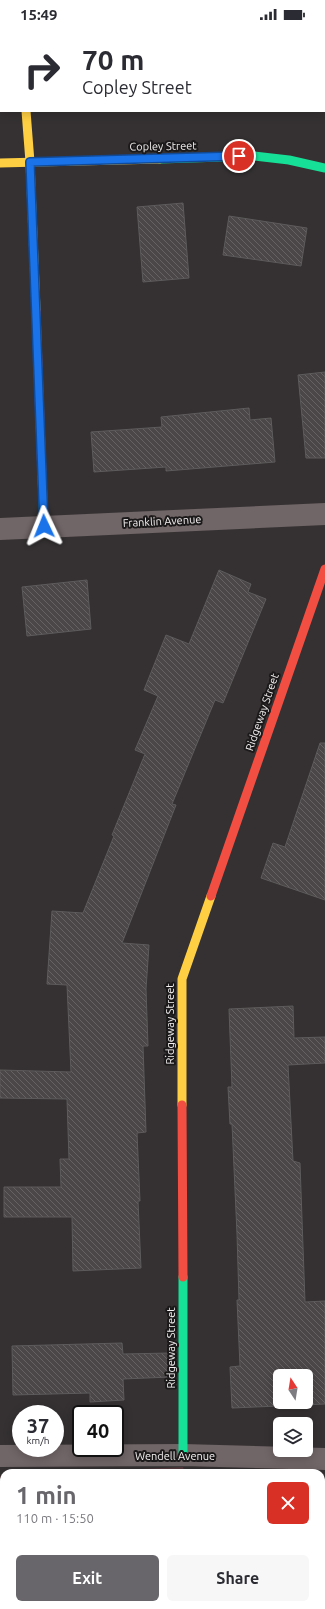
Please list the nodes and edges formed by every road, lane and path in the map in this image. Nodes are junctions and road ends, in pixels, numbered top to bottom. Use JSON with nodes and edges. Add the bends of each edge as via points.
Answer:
{"nodes":[{"id":1,"x":26,"y":112,"type":"edge"},
{"id":2,"x":30,"y":162,"type":"junction"},
{"id":3,"x":0,"y":163,"type":"edge"},
{"id":4,"x":325,"y":168,"type":"edge"},
{"id":5,"x":325,"y":514,"type":"edge"},
{"id":6,"x":44,"y":526,"type":"junction"},
{"id":7,"x":0,"y":529,"type":"edge"},
{"id":8,"x":325,"y":569,"type":"edge"},
{"id":9,"x":183,"y":1455,"type":"junction"},
{"id":10,"x":0,"y":1456,"type":"edge"},
{"id":11,"x":325,"y":1459,"type":"edge"}],
"edges":[{"from":1,"to":2,"type":"street"},
{"from":2,"to":3,"type":"street","name":"Copley Street"},
{"from":2,"to":4,"type":"street","name":"Copley Street","via":[[254,156]]},
{"from":2,"to":6,"type":"street"},
{"from":5,"to":6,"type":"street","name":"Franklin Avenue"},
{"from":6,"to":7,"type":"street","name":"Franklin Avenue"},
{"from":8,"to":9,"type":"street","name":"Ridgeway Street","via":[[182,979]]},
{"from":9,"to":10,"type":"street","name":"Wendell Avenue"},
{"from":9,"to":11,"type":"street","name":"Wendell Avenue"}]}
